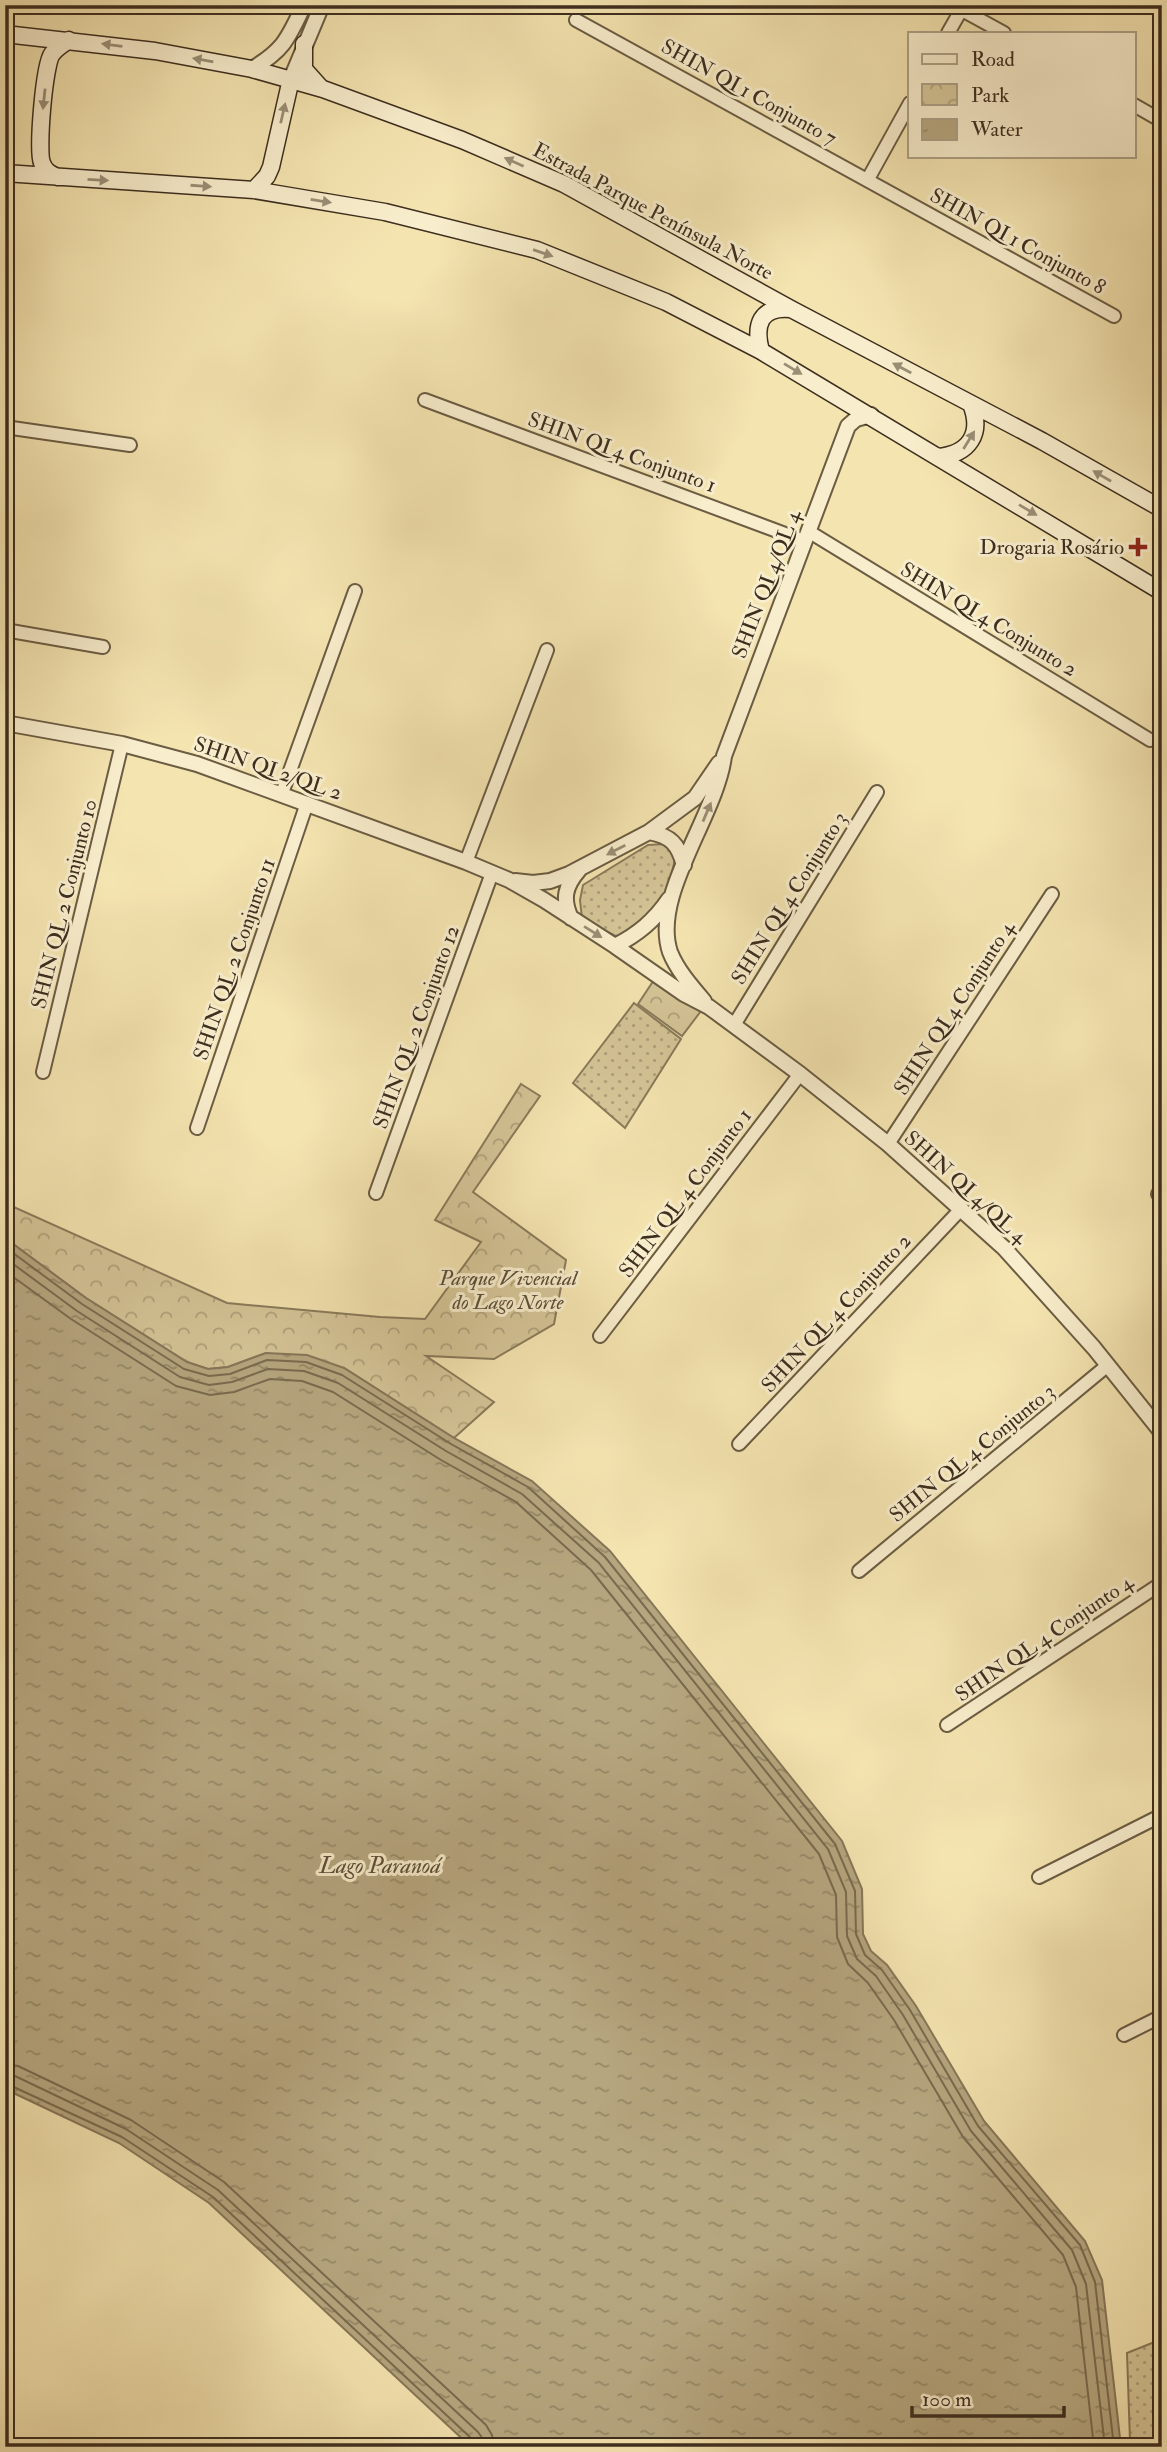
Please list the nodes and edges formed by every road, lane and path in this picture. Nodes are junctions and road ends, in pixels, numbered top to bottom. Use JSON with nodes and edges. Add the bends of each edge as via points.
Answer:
{"nodes":[{"id":1,"x":304,"y":5,"type":"edge"},
{"id":2,"x":322,"y":5,"type":"edge"},
{"id":3,"x":960,"y":7,"type":"edge"},
{"id":4,"x":576,"y":20,"type":"dead end"},
{"id":5,"x":948,"y":32,"type":"edge"},
{"id":6,"x":1002,"y":32,"type":"edge"},
{"id":7,"x":5,"y":34,"type":"edge"},
{"id":8,"x":69,"y":40,"type":"junction"},
{"id":9,"x":304,"y":44,"type":"junction"},
{"id":10,"x":252,"y":69,"type":"junction"},
{"id":11,"x":291,"y":79,"type":"junction"},
{"id":12,"x":323,"y":89,"type":"junction"},
{"id":13,"x":1136,"y":106,"type":"edge"},
{"id":14,"x":908,"y":107,"type":"edge"},
{"id":15,"x":1162,"y":121,"type":"edge"},
{"id":16,"x":5,"y":173,"type":"edge"},
{"id":17,"x":58,"y":178,"type":"junction"},
{"id":18,"x":867,"y":179,"type":"junction"},
{"id":19,"x":254,"y":190,"type":"junction"},
{"id":20,"x":791,"y":309,"type":"junction"},
{"id":21,"x":1114,"y":316,"type":"dead end"},
{"id":22,"x":761,"y":351,"type":"junction"},
{"id":23,"x":841,"y":398,"type":"junction"},
{"id":24,"x":425,"y":400,"type":"dead end"},
{"id":25,"x":971,"y":404,"type":"junction"},
{"id":26,"x":871,"y":415,"type":"junction"},
{"id":27,"x":848,"y":426,"type":"junction"},
{"id":28,"x":5,"y":427,"type":"edge"},
{"id":29,"x":130,"y":445,"type":"dead end"},
{"id":30,"x":938,"y":457,"type":"junction"},
{"id":31,"x":1162,"y":509,"type":"edge"},
{"id":32,"x":806,"y":536,"type":"junction"},
{"id":33,"x":355,"y":591,"type":"dead end"},
{"id":34,"x":1162,"y":592,"type":"edge"},
{"id":35,"x":5,"y":630,"type":"edge"},
{"id":36,"x":103,"y":647,"type":"dead end"},
{"id":37,"x":547,"y":650,"type":"dead end"},
{"id":38,"x":5,"y":723,"type":"edge"},
{"id":39,"x":1150,"y":740,"type":"dead end"},
{"id":40,"x":122,"y":744,"type":"junction"},
{"id":41,"x":724,"y":756,"type":"junction"},
{"id":42,"x":877,"y":792,"type":"dead end"},
{"id":43,"x":282,"y":793,"type":"junction"},
{"id":44,"x":307,"y":803,"type":"junction"},
{"id":45,"x":649,"y":832,"type":"junction"},
{"id":46,"x":466,"y":862,"type":"junction"},
{"id":47,"x":684,"y":865,"type":"junction"},
{"id":48,"x":582,"y":867,"type":"junction"},
{"id":49,"x":492,"y":873,"type":"junction"},
{"id":50,"x":509,"y":880,"type":"junction"},
{"id":51,"x":674,"y":892,"type":"junction"},
{"id":52,"x":1052,"y":894,"type":"dead end"},
{"id":53,"x":571,"y":918,"type":"junction"},
{"id":54,"x":615,"y":946,"type":"junction"},
{"id":55,"x":709,"y":1007,"type":"junction"},
{"id":56,"x":734,"y":1025,"type":"junction"},
{"id":57,"x":43,"y":1072,"type":"dead end"},
{"id":58,"x":800,"y":1074,"type":"junction"},
{"id":59,"x":197,"y":1128,"type":"dead end"},
{"id":60,"x":888,"y":1144,"type":"junction"},
{"id":61,"x":376,"y":1194,"type":"dead end"},
{"id":62,"x":962,"y":1208,"type":"junction"},
{"id":63,"x":600,"y":1336,"type":"dead end"},
{"id":64,"x":1108,"y":1365,"type":"junction"},
{"id":65,"x":1162,"y":1433,"type":"edge"},
{"id":66,"x":739,"y":1444,"type":"dead end"},
{"id":67,"x":859,"y":1571,"type":"dead end"},
{"id":68,"x":1162,"y":1583,"type":"edge"},
{"id":69,"x":947,"y":1725,"type":"dead end"},
{"id":70,"x":1162,"y":1815,"type":"edge"},
{"id":71,"x":1039,"y":1877,"type":"dead end"},
{"id":72,"x":1162,"y":2016,"type":"edge"},
{"id":73,"x":1124,"y":2035,"type":"dead end"}],
"edges":[{"from":1,"to":10,"type":"street","via":[[288,39]]},
{"from":2,"to":9,"type":"street"},
{"from":3,"to":5,"type":"street"},
{"from":3,"to":6,"type":"street"},
{"from":4,"to":18,"type":"street","name":"SHIN QI 1 Conjunto 7"},
{"from":7,"to":8,"type":"main road","name":"Estrada Parque Península Norte"},
{"from":10,"to":8,"type":"main road","name":"Estrada Parque Península Norte","one_way":true},
{"from":8,"to":17,"type":"main road","one_way":true,"via":[[56,49],[48,63],[42,113],[40,159],[46,171]]},
{"from":9,"to":11,"type":"street"},
{"from":9,"to":12,"type":"main road","via":[[304,69]]},
{"from":10,"to":11,"type":"main road","name":"Estrada Parque Península Norte"},
{"from":11,"to":12,"type":"main road","name":"Estrada Parque Península Norte"},
{"from":19,"to":11,"type":"main road","one_way":true,"via":[[271,167]]},
{"from":20,"to":12,"type":"main road","name":"Estrada Parque Península Norte","one_way":true,"via":[[564,184],[462,139]]},
{"from":13,"to":15,"type":"street"},
{"from":14,"to":18,"type":"street"},
{"from":16,"to":17,"type":"main road"},
{"from":17,"to":19,"type":"main road","one_way":true},
{"from":18,"to":21,"type":"street","name":"SHIN QI 1 Conjunto 8"},
{"from":19,"to":22,"type":"main road","one_way":true,"via":[[385,212],[537,250],[666,302]]},
{"from":20,"to":22,"type":"main road","via":[[769,311],[762,318],[757,328]]},
{"from":25,"to":20,"type":"main road","name":"Estrada Parque Península Norte","one_way":true},
{"from":22,"to":23,"type":"main road","one_way":true},
{"from":23,"to":26,"type":"main road"},
{"from":23,"to":27,"type":"street"},
{"from":24,"to":32,"type":"street","name":"SHIN QI 4 Conjunto 1"},
{"from":30,"to":25,"type":"main road","one_way":true,"via":[[951,456],[971,441],[976,429]]},
{"from":31,"to":25,"type":"main road","name":"Estrada Parque Península Norte","one_way":true},
{"from":26,"to":27,"type":"street"},
{"from":26,"to":30,"type":"main road"},
{"from":27,"to":32,"type":"street","name":"SHIN QI 4/QL 4"},
{"from":28,"to":29,"type":"street"},
{"from":30,"to":34,"type":"main road","one_way":true},
{"from":32,"to":39,"type":"street","name":"SHIN QI 4 Conjunto 2"},
{"from":32,"to":41,"type":"street","name":"SHIN QI 4/QL 4"},
{"from":33,"to":43,"type":"street"},
{"from":35,"to":36,"type":"street"},
{"from":37,"to":46,"type":"street"},
{"from":38,"to":40,"type":"street","name":"SHIN QI 2/QL 2"},
{"from":40,"to":43,"type":"street","name":"SHIN QI 2/QL 2"},
{"from":40,"to":57,"type":"street","name":"SHIN QL 2 Conjunto 10"},
{"from":41,"to":45,"type":"street","name":"SHIN QI 4/QL 4","via":[[695,798]]},
{"from":47,"to":41,"type":"street","name":"SHIN QI 4/QL 4","one_way":true,"via":[[713,798]]},
{"from":42,"to":56,"type":"street","name":"SHIN QI 4 Conjunto 3"},
{"from":43,"to":44,"type":"street","name":"SHIN QI 2/QL 2"},
{"from":44,"to":46,"type":"street","name":"SHIN QI 2/QL 2"},
{"from":44,"to":59,"type":"street","name":"SHIN QL 2 Conjunto 11"},
{"from":45,"to":47,"type":"street","via":[[670,838]]},
{"from":45,"to":48,"type":"street","name":"SHIN QI 4/QL 4","one_way":true},
{"from":46,"to":49,"type":"street","name":"SHIN QI 2/QL 2"},
{"from":47,"to":51,"type":"street","name":"SHIN QI 4/QL 4"},
{"from":48,"to":50,"type":"street","name":"SHIN QI 2/QL 2","via":[[541,883]]},
{"from":48,"to":53,"type":"street","via":[[567,887],[565,903]]},
{"from":49,"to":50,"type":"street","name":"SHIN QI 2/QL 2"},
{"from":49,"to":61,"type":"street","name":"SHIN QL 2 Conjunto 12"},
{"from":50,"to":53,"type":"street","name":"SHIN QI 2/QL 2"},
{"from":51,"to":54,"type":"street","via":[[655,919]]},
{"from":51,"to":55,"type":"street","name":"SHIN QI 4/QL 4","via":[[667,927],[671,954]]},
{"from":52,"to":60,"type":"street","name":"SHIN QI 4 Conjunto 4"},
{"from":53,"to":54,"type":"street","name":"SHIN QI 4/QL 4","one_way":true},
{"from":54,"to":55,"type":"street","name":"SHIN QI 4/QL 4"},
{"from":55,"to":56,"type":"street","name":"SHIN QI 4/QL 4"},
{"from":56,"to":58,"type":"street","name":"SHIN QI 4/QL 4"},
{"from":58,"to":60,"type":"street","name":"SHIN QI 4/QL 4"},
{"from":58,"to":63,"type":"street","name":"SHIN QL 4 Conjunto 1"},
{"from":60,"to":62,"type":"street","name":"SHIN QI 4/QL 4"},
{"from":62,"to":64,"type":"street","name":"SHIN QI 4/QL 4","via":[[1025,1270]]},
{"from":62,"to":66,"type":"street","name":"SHIN QL 4 Conjunto 2"},
{"from":64,"to":65,"type":"street","name":"SHIN QI 4/QL 4"},
{"from":64,"to":67,"type":"street","name":"SHIN QL 4 Conjunto 3"},
{"from":68,"to":69,"type":"street","name":"SHIN QL 4 Conjunto 4"},
{"from":70,"to":71,"type":"street"},
{"from":72,"to":73,"type":"street"}]}
